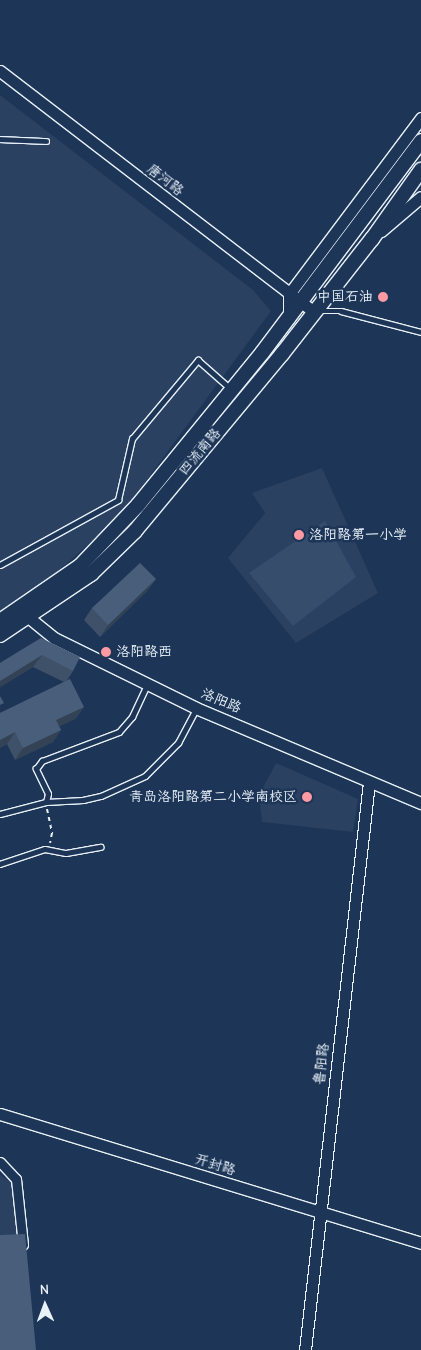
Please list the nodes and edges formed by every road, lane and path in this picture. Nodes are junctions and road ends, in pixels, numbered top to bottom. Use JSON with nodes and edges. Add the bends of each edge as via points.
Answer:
{"nodes":[{"id":1,"x":0,"y":72,"type":"edge"},
{"id":2,"x":421,"y":118,"type":"edge"},
{"id":3,"x":0,"y":139,"type":"edge"},
{"id":4,"x":46,"y":141,"type":"dead end"},
{"id":5,"x":418,"y":144,"type":"edge"},
{"id":6,"x":421,"y":170,"type":"edge"},
{"id":7,"x":421,"y":197,"type":"edge"},
{"id":8,"x":372,"y":239,"type":"junction"},
{"id":9,"x":294,"y":297,"type":"junction"},
{"id":10,"x":314,"y":311,"type":"junction"},
{"id":11,"x":421,"y":332,"type":"edge"},
{"id":12,"x":232,"y":390,"type":"junction"},
{"id":13,"x":0,"y":565,"type":"edge"},
{"id":14,"x":23,"y":614,"type":"junction"},
{"id":15,"x":0,"y":621,"type":"edge"},
{"id":16,"x":0,"y":635,"type":"edge"},
{"id":17,"x":147,"y":684,"type":"junction"},
{"id":18,"x":196,"y":708,"type":"junction"},
{"id":19,"x":369,"y":782,"type":"junction"},
{"id":20,"x":46,"y":802,"type":"junction"},
{"id":21,"x":421,"y":802,"type":"edge"},
{"id":22,"x":0,"y":814,"type":"edge"},
{"id":23,"x":100,"y":847,"type":"dead end"},
{"id":24,"x":45,"y":849,"type":"junction"},
{"id":25,"x":0,"y":864,"type":"edge"},
{"id":26,"x":0,"y":1114,"type":"edge"},
{"id":27,"x":0,"y":1162,"type":"edge"},
{"id":28,"x":321,"y":1213,"type":"junction"},
{"id":29,"x":421,"y":1243,"type":"edge"},
{"id":30,"x":25,"y":1261,"type":"edge"},
{"id":31,"x":305,"y":1350,"type":"edge"}],
"edges":[{"from":1,"to":9,"type":"street","name":"唐河路"},
{"from":2,"to":9,"type":"street","name":"四流南路"},
{"from":3,"to":4,"type":"lane"},
{"from":5,"to":9,"type":"main road","name":"四流南路"},
{"from":6,"to":8,"type":"main road","name":"四流南路"},
{"from":7,"to":8,"type":"street","name":"四流南路"},
{"from":8,"to":10,"type":"main road","name":"四流南路"},
{"from":9,"to":10,"type":"street","name":"唐河路"},
{"from":9,"to":12,"type":"main road","name":"四流南路","via":[[289,318]]},
{"from":10,"to":11,"type":"lane","via":[[341,311]]},
{"from":10,"to":14,"type":"main road","name":"四流南路","via":[[117,550],[85,578]]},
{"from":12,"to":13,"type":"lane","via":[[198,360],[132,439],[118,500]]},
{"from":12,"to":14,"type":"main road","name":"四流南路","via":[[108,540]]},
{"from":14,"to":15,"type":"main road","name":"四流南路"},
{"from":14,"to":16,"type":"main road","name":"四流南路"},
{"from":14,"to":17,"type":"street","name":"洛阳路","via":[[54,638]]},
{"from":17,"to":18,"type":"street","name":"洛阳路"},
{"from":17,"to":20,"type":"lane","via":[[132,717],[119,732],[42,761],[36,769],[48,794]]},
{"from":18,"to":19,"type":"street","name":"洛阳路"},
{"from":18,"to":20,"type":"lane","via":[[178,743],[145,776],[102,796]]},
{"from":19,"to":21,"type":"street","name":"洛阳路"},
{"from":19,"to":28,"type":"street","name":"鲁阳路"},
{"from":20,"to":22,"type":"lane"},
{"from":20,"to":24,"type":"path","via":[[52,833],[51,842]]},
{"from":23,"to":24,"type":"lane","via":[[72,853]]},
{"from":24,"to":25,"type":"lane"},
{"from":26,"to":28,"type":"street","name":"开封路"},
{"from":27,"to":30,"type":"street","via":[[16,1179]]},
{"from":28,"to":29,"type":"street","name":"开封路"},
{"from":28,"to":31,"type":"street","name":"鲁阳路"}]}
